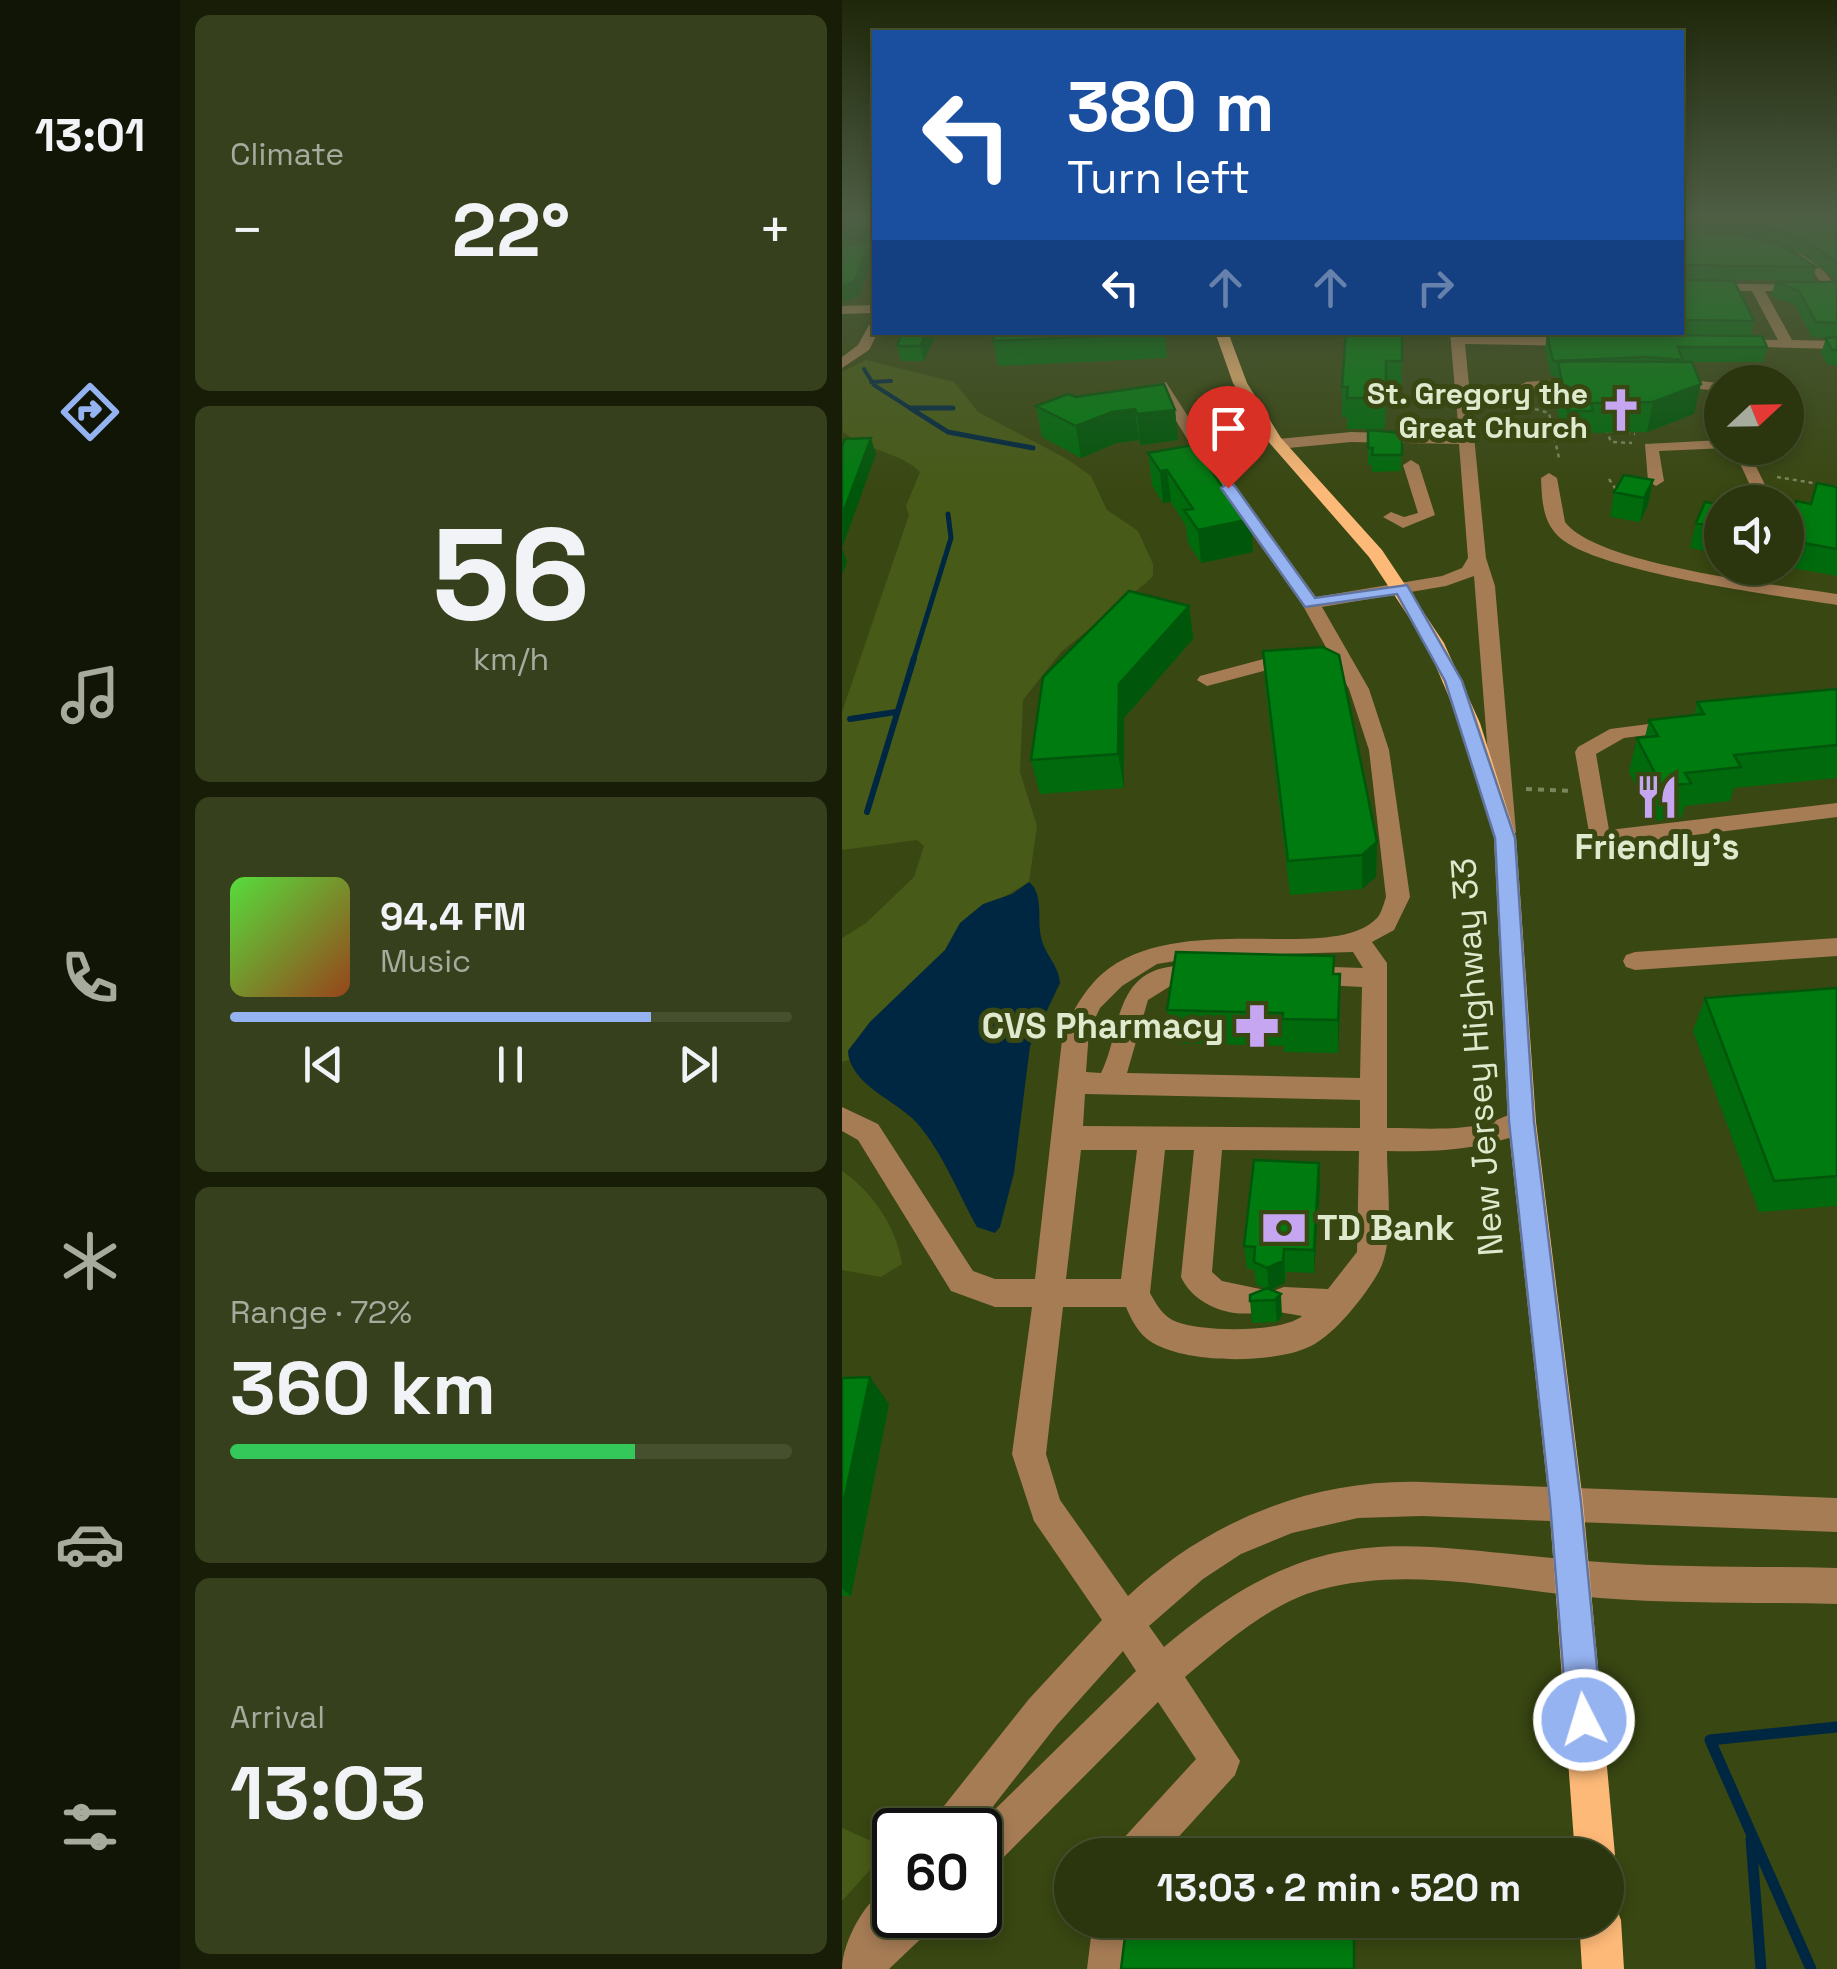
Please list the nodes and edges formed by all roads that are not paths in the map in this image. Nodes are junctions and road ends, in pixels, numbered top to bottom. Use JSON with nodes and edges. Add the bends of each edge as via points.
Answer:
{"nodes":[{"id":1,"x":872,"y":309,"type":"edge"},
{"id":2,"x":1768,"y":309,"type":"edge"},
{"id":3,"x":842,"y":310,"type":"edge"},
{"id":4,"x":872,"y":332,"type":"edge"},
{"id":5,"x":1222,"y":335,"type":"edge"},
{"id":6,"x":1457,"y":336,"type":"edge"},
{"id":7,"x":1591,"y":342,"type":"edge"},
{"id":8,"x":1709,"y":343,"type":"edge"},
{"id":9,"x":1787,"y":344,"type":"junction"},
{"id":10,"x":1836,"y":344,"type":"edge"},
{"id":11,"x":842,"y":364,"type":"edge"},
{"id":12,"x":1596,"y":382,"type":"edge"},
{"id":13,"x":1652,"y":382,"type":"edge"},
{"id":14,"x":1704,"y":385,"type":"edge"},
{"id":15,"x":1161,"y":386,"type":"edge"},
{"id":16,"x":1526,"y":386,"type":"dead end"},
{"id":17,"x":1412,"y":438,"type":"junction"},
{"id":18,"x":1466,"y":440,"type":"junction"},
{"id":19,"x":1278,"y":444,"type":"junction"},
{"id":20,"x":1704,"y":446,"type":"edge"},
{"id":21,"x":1549,"y":478,"type":"dead end"},
{"id":22,"x":1656,"y":481,"type":"edge"},
{"id":23,"x":1391,"y":517,"type":"dead end"},
{"id":24,"x":1477,"y":558,"type":"junction"},
{"id":25,"x":1402,"y":588,"type":"junction"},
{"id":26,"x":1836,"y":600,"type":"edge"},
{"id":27,"x":1311,"y":603,"type":"junction"},
{"id":28,"x":1338,"y":648,"type":"junction"},
{"id":29,"x":1208,"y":680,"type":"dead end"},
{"id":30,"x":1699,"y":724,"type":"edge"},
{"id":31,"x":1835,"y":813,"type":"edge"},
{"id":32,"x":1505,"y":838,"type":"junction"},
{"id":33,"x":1358,"y":941,"type":"junction"},
{"id":34,"x":1836,"y":946,"type":"edge"},
{"id":35,"x":1635,"y":961,"type":"dead end"},
{"id":36,"x":1229,"y":973,"type":"edge"},
{"id":37,"x":1284,"y":975,"type":"edge"},
{"id":38,"x":1375,"y":978,"type":"junction"},
{"id":39,"x":1110,"y":1081,"type":"junction"},
{"id":40,"x":1071,"y":1083,"type":"junction"},
{"id":41,"x":1376,"y":1089,"type":"junction"},
{"id":42,"x":842,"y":1118,"type":"edge"},
{"id":43,"x":1522,"y":1122,"type":"junction"},
{"id":44,"x":1152,"y":1137,"type":"junction"},
{"id":45,"x":1068,"y":1138,"type":"junction"},
{"id":46,"x":1209,"y":1138,"type":"junction"},
{"id":47,"x":1375,"y":1140,"type":"junction"},
{"id":48,"x":1135,"y":1293,"type":"junction"},
{"id":49,"x":1046,"y":1295,"type":"junction"},
{"id":50,"x":1332,"y":1303,"type":"junction"},
{"id":51,"x":1566,"y":1502,"type":"junction"},
{"id":52,"x":1836,"y":1515,"type":"edge"},
{"id":53,"x":1573,"y":1578,"type":"junction"},
{"id":54,"x":1836,"y":1586,"type":"edge"},
{"id":55,"x":1126,"y":1622,"type":"junction"},
{"id":56,"x":1163,"y":1674,"type":"junction"},
{"id":57,"x":967,"y":1808,"type":"edge"},
{"id":58,"x":1002,"y":1831,"type":"edge"},
{"id":59,"x":1151,"y":1838,"type":"edge"},
{"id":60,"x":1593,"y":1838,"type":"edge"},
{"id":61,"x":874,"y":1938,"type":"edge"},
{"id":62,"x":890,"y":1938,"type":"edge"},
{"id":63,"x":1112,"y":1938,"type":"edge"},
{"id":64,"x":1601,"y":1938,"type":"edge"},
{"id":65,"x":856,"y":1969,"type":"edge"},
{"id":66,"x":1108,"y":1969,"type":"edge"},
{"id":67,"x":1603,"y":1969,"type":"edge"}],
"edges":[{"from":1,"to":3,"type":"street"},
{"from":2,"to":9,"type":"street"},
{"from":4,"to":11,"type":"street"},
{"from":5,"to":19,"type":"main road","name":"New Jersey Highway 33","via":[[1240,383]]},
{"from":6,"to":7,"type":"street"},
{"from":6,"to":18,"type":"street"},
{"from":8,"to":9,"type":"street"},
{"from":9,"to":10,"type":"street"},
{"from":12,"to":16,"type":"street"},
{"from":13,"to":14,"type":"street"},
{"from":15,"to":27,"type":"street"},
{"from":17,"to":18,"type":"street"},
{"from":17,"to":19,"type":"street"},
{"from":17,"to":23,"type":"street","via":[[1411,460],[1427,515],[1403,523]]},
{"from":18,"to":24,"type":"street"},
{"from":19,"to":25,"type":"main road","name":"New Jersey Highway 33"},
{"from":20,"to":22,"type":"street","via":[[1650,447]]},
{"from":21,"to":26,"type":"street","via":[[1550,514],[1568,538],[1614,558]]},
{"from":24,"to":25,"type":"street","via":[[1459,577]]},
{"from":24,"to":32,"type":"street","via":[[1486,586]]},
{"from":25,"to":27,"type":"street"},
{"from":25,"to":32,"type":"main road","name":"New Jersey Highway 33","via":[[1454,681]]},
{"from":27,"to":28,"type":"street"},
{"from":28,"to":29,"type":"street"},
{"from":28,"to":33,"type":"street","via":[[1380,750],[1398,897],[1386,924]]},
{"from":30,"to":31,"type":"street","via":[[1620,731],[1585,752],[1599,840]]},
{"from":32,"to":43,"type":"main road","name":"New Jersey Highway 33"},
{"from":33,"to":38,"type":"street","via":[[1375,963]]},
{"from":33,"to":40,"type":"street","via":[[1331,948],[1206,948],[1148,958],[1091,1002],[1076,1031]]},
{"from":34,"to":35,"type":"street"},
{"from":36,"to":39,"type":"street","via":[[1179,973],[1148,984],[1138,995]]},
{"from":37,"to":38,"type":"street"},
{"from":38,"to":41,"type":"street"},
{"from":39,"to":40,"type":"street"},
{"from":39,"to":41,"type":"street"},
{"from":40,"to":45,"type":"street"},
{"from":41,"to":47,"type":"street"},
{"from":42,"to":49,"type":"street","via":[[868,1132],[962,1280],[995,1293]]},
{"from":43,"to":47,"type":"street","via":[[1450,1140]]},
{"from":43,"to":51,"type":"main road","name":"New Jersey Highway 33"},
{"from":44,"to":45,"type":"street"},
{"from":44,"to":46,"type":"street"},
{"from":44,"to":48,"type":"street"},
{"from":45,"to":49,"type":"street"},
{"from":46,"to":47,"type":"street"},
{"from":46,"to":50,"type":"street","via":[[1196,1277],[1214,1294]]},
{"from":47,"to":50,"type":"street","via":[[1372,1252]]},
{"from":48,"to":49,"type":"street"},
{"from":48,"to":50,"type":"street","via":[[1155,1325],[1186,1340],[1284,1342],[1303,1335]]},
{"from":49,"to":55,"type":"street","via":[[1029,1454],[1046,1509]]},
{"from":51,"to":52,"type":"street"},
{"from":51,"to":53,"type":"main road","name":"New Jersey Highway 33"},
{"from":51,"to":55,"type":"street","via":[[1363,1500],[1315,1509],[1228,1542]]},
{"from":53,"to":54,"type":"street"},
{"from":53,"to":56,"type":"street","via":[[1482,1565],[1358,1564],[1284,1586],[1238,1612]]},
{"from":53,"to":60,"type":"main road","name":"New Jersey Highway 33"},
{"from":55,"to":56,"type":"street"},
{"from":55,"to":57,"type":"street"},
{"from":56,"to":58,"type":"street"},
{"from":56,"to":59,"type":"street","via":[[1221,1761]]},
{"from":61,"to":65,"type":"street"},
{"from":62,"to":65,"type":"street"},
{"from":63,"to":66,"type":"street"},
{"from":64,"to":67,"type":"main road"}]}
